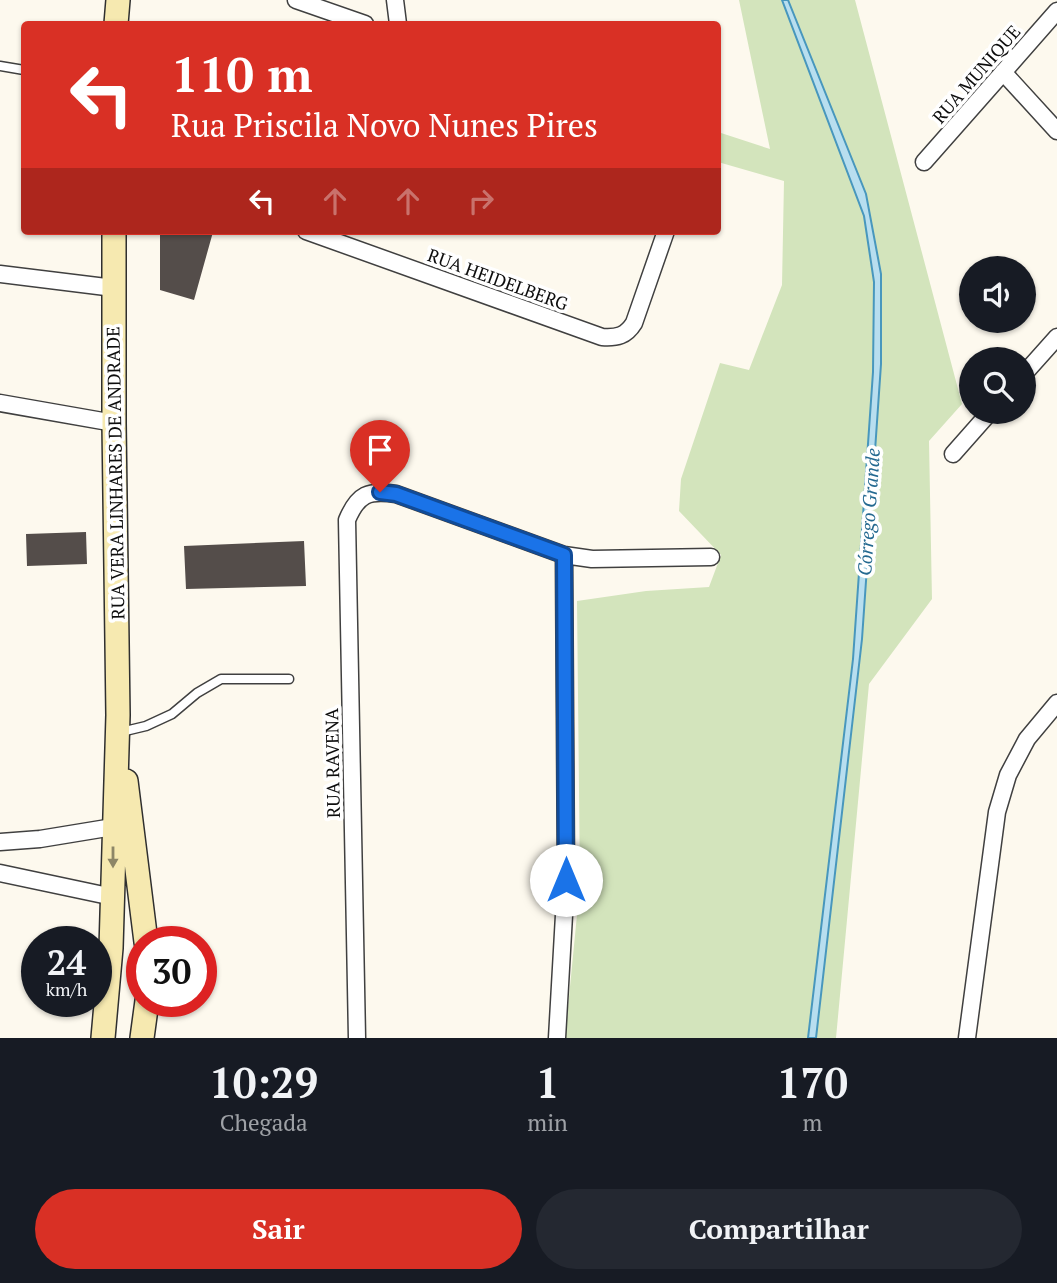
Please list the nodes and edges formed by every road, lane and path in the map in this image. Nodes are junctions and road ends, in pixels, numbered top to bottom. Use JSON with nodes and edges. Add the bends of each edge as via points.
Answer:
{"nodes":[{"id":1,"x":118,"y":0,"type":"edge"},
{"id":2,"x":296,"y":0,"type":"edge"},
{"id":3,"x":395,"y":0,"type":"edge"},
{"id":4,"x":1057,"y":11,"type":"edge"},
{"id":5,"x":116,"y":21,"type":"edge"},
{"id":6,"x":356,"y":21,"type":"edge"},
{"id":7,"x":398,"y":21,"type":"edge"},
{"id":8,"x":0,"y":66,"type":"edge"},
{"id":9,"x":21,"y":70,"type":"edge"},
{"id":10,"x":1003,"y":72,"type":"junction"},
{"id":11,"x":1057,"y":131,"type":"edge"},
{"id":12,"x":923,"y":162,"type":"dead end"},
{"id":13,"x":114,"y":235,"type":"edge"},
{"id":14,"x":317,"y":235,"type":"edge"},
{"id":15,"x":666,"y":235,"type":"edge"},
{"id":16,"x":0,"y":274,"type":"edge"},
{"id":17,"x":114,"y":288,"type":"junction"},
{"id":18,"x":1057,"y":337,"type":"edge"},
{"id":19,"x":1036,"y":361,"type":"edge"},
{"id":20,"x":0,"y":403,"type":"edge"},
{"id":21,"x":114,"y":423,"type":"junction"},
{"id":22,"x":980,"y":424,"type":"edge"},
{"id":23,"x":953,"y":454,"type":"dead end"},
{"id":24,"x":564,"y":555,"type":"junction"},
{"id":25,"x":711,"y":557,"type":"dead end"},
{"id":26,"x":289,"y":679,"type":"dead end"},
{"id":27,"x":1057,"y":702,"type":"edge"},
{"id":28,"x":119,"y":724,"type":"junction"},
{"id":29,"x":113,"y":828,"type":"junction"},
{"id":30,"x":0,"y":842,"type":"edge"},
{"id":31,"x":0,"y":873,"type":"edge"},
{"id":32,"x":113,"y":897,"type":"junction"},
{"id":33,"x":144,"y":926,"type":"edge"},
{"id":34,"x":145,"y":1017,"type":"edge"},
{"id":35,"x":103,"y":1038,"type":"edge"},
{"id":36,"x":142,"y":1038,"type":"edge"},
{"id":37,"x":357,"y":1038,"type":"edge"},
{"id":38,"x":557,"y":1038,"type":"edge"},
{"id":39,"x":967,"y":1038,"type":"edge"}],
"edges":[{"from":1,"to":5,"type":"main road"},
{"from":2,"to":6,"type":"street"},
{"from":3,"to":7,"type":"street"},
{"from":4,"to":10,"type":"street","name":"RUA MUNIQUE"},
{"from":8,"to":9,"type":"lane"},
{"from":10,"to":11,"type":"street"},
{"from":10,"to":12,"type":"street","name":"RUA MUNIQUE"},
{"from":13,"to":17,"type":"main road","name":"RUA VERA LINHARES DE ANDRADE"},
{"from":14,"to":15,"type":"street","name":"RUA HEIDELBERG","via":[[602,337],[616,338],[634,323]]},
{"from":16,"to":17,"type":"street"},
{"from":17,"to":21,"type":"main road","name":"RUA VERA LINHARES DE ANDRADE"},
{"from":18,"to":19,"type":"street"},
{"from":20,"to":21,"type":"street"},
{"from":21,"to":28,"type":"main road","name":"RUA VERA LINHARES DE ANDRADE"},
{"from":22,"to":23,"type":"street"},
{"from":24,"to":25,"type":"street","via":[[592,559]]},
{"from":24,"to":37,"type":"street","name":"RUA RAVENA","via":[[396,494],[365,495],[354,504],[347,520]]},
{"from":24,"to":38,"type":"street","via":[[566,880]]},
{"from":26,"to":28,"type":"lane","via":[[221,679],[146,726]]},
{"from":27,"to":39,"type":"street","via":[[1027,739],[996,812]]},
{"from":28,"to":29,"type":"main road","name":"RUA VERA LINHARES DE ANDRADE"},
{"from":28,"to":33,"type":"main road","name":"RUA VERA LINHARES DE ANDRADE"},
{"from":29,"to":30,"type":"street"},
{"from":29,"to":32,"type":"main road","name":"RUA VERA LINHARES DE ANDRADE","one_way":true},
{"from":31,"to":32,"type":"street"},
{"from":32,"to":35,"type":"main road","name":"RUA VERA LINHARES DE ANDRADE"},
{"from":34,"to":36,"type":"main road"}]}
